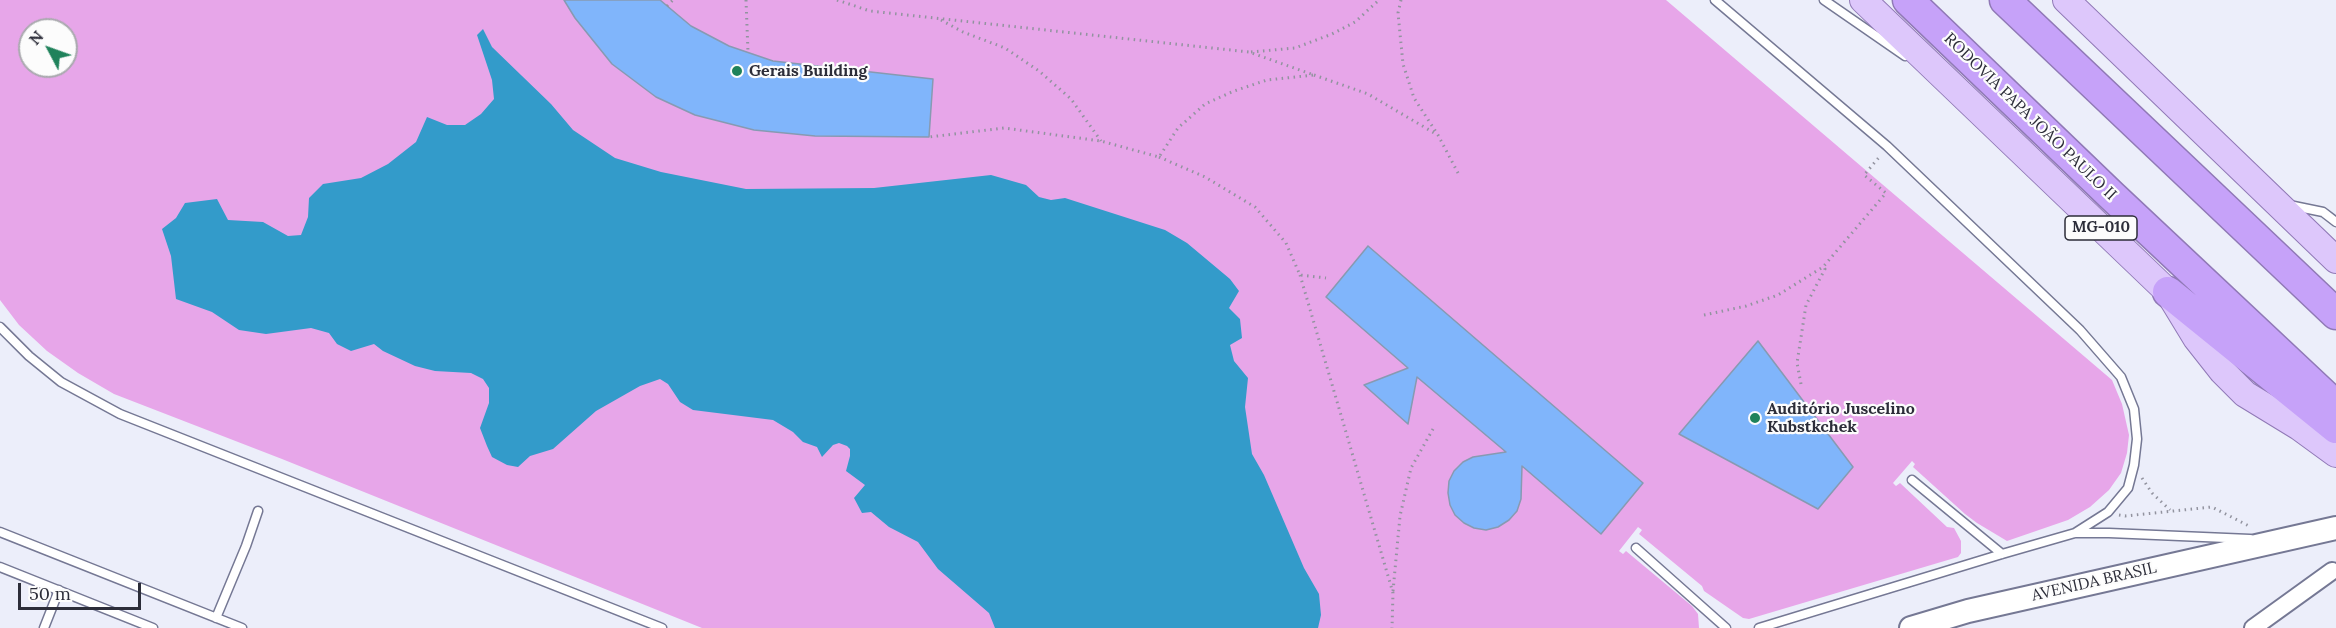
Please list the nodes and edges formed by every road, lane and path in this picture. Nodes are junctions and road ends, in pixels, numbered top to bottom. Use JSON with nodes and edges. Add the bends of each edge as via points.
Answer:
{"nodes":[{"id":1,"x":673,"y":0,"type":"edge"},
{"id":2,"x":746,"y":0,"type":"edge"},
{"id":3,"x":837,"y":0,"type":"edge"},
{"id":4,"x":1379,"y":0,"type":"edge"},
{"id":5,"x":1401,"y":0,"type":"edge"},
{"id":6,"x":1715,"y":0,"type":"edge"},
{"id":7,"x":1824,"y":0,"type":"edge"},
{"id":8,"x":1863,"y":0,"type":"edge"},
{"id":9,"x":1908,"y":0,"type":"edge"},
{"id":10,"x":2005,"y":0,"type":"edge"},
{"id":11,"x":2066,"y":0,"type":"edge"},
{"id":12,"x":667,"y":6,"type":"dead end"},
{"id":13,"x":938,"y":18,"type":"junction"},
{"id":14,"x":748,"y":52,"type":"dead end"},
{"id":15,"x":1249,"y":52,"type":"junction"},
{"id":16,"x":1314,"y":75,"type":"junction"},
{"id":17,"x":1961,"y":94,"type":"junction"},
{"id":18,"x":1438,"y":135,"type":"junction"},
{"id":19,"x":929,"y":136,"type":"dead end"},
{"id":20,"x":1101,"y":141,"type":"junction"},
{"id":21,"x":1887,"y":146,"type":"junction"},
{"id":22,"x":1160,"y":157,"type":"junction"},
{"id":23,"x":1458,"y":173,"type":"dead end"},
{"id":24,"x":2274,"y":202,"type":"junction"},
{"id":25,"x":2336,"y":222,"type":"edge"},
{"id":26,"x":2336,"y":260,"type":"edge"},
{"id":27,"x":1823,"y":267,"type":"junction"},
{"id":28,"x":1300,"y":275,"type":"junction"},
{"id":29,"x":1326,"y":278,"type":"dead end"},
{"id":30,"x":2168,"y":292,"type":"junction"},
{"id":31,"x":2336,"y":314,"type":"edge"},
{"id":32,"x":1704,"y":315,"type":"dead end"},
{"id":33,"x":0,"y":327,"type":"edge"},
{"id":34,"x":1801,"y":384,"type":"dead end"},
{"id":35,"x":2336,"y":406,"type":"edge"},
{"id":36,"x":2336,"y":428,"type":"edge"},
{"id":37,"x":1433,"y":429,"type":"dead end"},
{"id":38,"x":2336,"y":454,"type":"edge"},
{"id":39,"x":2134,"y":465,"type":"junction"},
{"id":40,"x":1912,"y":480,"type":"dead end"},
{"id":41,"x":2170,"y":510,"type":"junction"},
{"id":42,"x":258,"y":512,"type":"dead end"},
{"id":43,"x":2108,"y":512,"type":"junction"},
{"id":44,"x":2336,"y":528,"type":"edge"},
{"id":45,"x":0,"y":532,"type":"edge"},
{"id":46,"x":2075,"y":533,"type":"junction"},
{"id":47,"x":2277,"y":540,"type":"junction"},
{"id":48,"x":1636,"y":548,"type":"dead end"},
{"id":49,"x":2002,"y":554,"type":"junction"},
{"id":50,"x":0,"y":567,"type":"edge"},
{"id":51,"x":2332,"y":571,"type":"dead end"},
{"id":52,"x":59,"y":590,"type":"junction"},
{"id":53,"x":1393,"y":592,"type":"junction"},
{"id":54,"x":216,"y":618,"type":"junction"},
{"id":55,"x":44,"y":628,"type":"edge"},
{"id":56,"x":153,"y":628,"type":"edge"},
{"id":57,"x":242,"y":628,"type":"edge"},
{"id":58,"x":662,"y":628,"type":"edge"},
{"id":59,"x":1392,"y":628,"type":"edge"},
{"id":60,"x":1726,"y":628,"type":"edge"},
{"id":61,"x":1759,"y":628,"type":"edge"},
{"id":62,"x":1911,"y":628,"type":"edge"},
{"id":63,"x":2253,"y":628,"type":"edge"}],
"edges":[{"from":1,"to":12,"type":"path"},
{"from":2,"to":14,"type":"path"},
{"from":3,"to":13,"type":"path","via":[[870,11]]},
{"from":4,"to":15,"type":"path","via":[[1355,22],[1313,41],[1295,48]]},
{"from":5,"to":18,"type":"path","via":[[1398,13],[1403,64],[1414,98]]},
{"from":6,"to":21,"type":"lane"},
{"from":7,"to":17,"type":"lane"},
{"from":8,"to":17,"type":"main road","number":"MG-010"},
{"from":9,"to":35,"type":"highway","name":"RODOVIA PAPA JOÃO PAULO II","number":"MG-010"},
{"from":10,"to":31,"type":"highway"},
{"from":11,"to":24,"type":"main road"},
{"from":13,"to":15,"type":"path"},
{"from":13,"to":20,"type":"path","via":[[1005,48],[1040,70],[1071,99]]},
{"from":15,"to":16,"type":"path"},
{"from":16,"to":18,"type":"path","via":[[1368,94]]},
{"from":16,"to":22,"type":"path","via":[[1267,80],[1205,104],[1178,128]]},
{"from":17,"to":30,"type":"main road","number":"MG-010"},
{"from":18,"to":23,"type":"path"},
{"from":19,"to":20,"type":"path","via":[[1004,128]]},
{"from":20,"to":22,"type":"path"},
{"from":21,"to":27,"type":"path","via":[[1864,174],[1886,193]]},
{"from":21,"to":39,"type":"lane","via":[[2080,330],[2121,377],[2134,409]]},
{"from":22,"to":28,"type":"path","via":[[1205,177],[1254,207],[1286,243]]},
{"from":24,"to":25,"type":"lane","via":[[2323,212]]},
{"from":24,"to":26,"type":"main road"},
{"from":27,"to":32,"type":"path","via":[[1778,296]]},
{"from":27,"to":34,"type":"path","via":[[1804,314],[1797,363]]},
{"from":28,"to":29,"type":"path"},
{"from":28,"to":53,"type":"path"},
{"from":30,"to":36,"type":"highway"},
{"from":30,"to":38,"type":"main road","number":"MG-010","via":[[2196,338],[2245,394]]},
{"from":33,"to":58,"type":"lane","via":[[61,382],[120,414]]},
{"from":37,"to":53,"type":"path","via":[[1412,468],[1400,516]]},
{"from":39,"to":41,"type":"path","via":[[2152,493]]},
{"from":39,"to":43,"type":"lane","via":[[2128,488]]},
{"from":40,"to":49,"type":"lane"},
{"from":41,"to":43,"type":"path","via":[[2126,516]]},
{"from":41,"to":47,"type":"path","via":[[2212,507]]},
{"from":42,"to":54,"type":"lane"},
{"from":43,"to":46,"type":"lane"},
{"from":44,"to":47,"type":"street","name":"AVENIDA BRASIL"},
{"from":45,"to":54,"type":"lane"},
{"from":46,"to":47,"type":"lane"},
{"from":46,"to":49,"type":"lane"},
{"from":47,"to":62,"type":"street","name":"AVENIDA BRASIL","via":[[1968,611]]},
{"from":48,"to":60,"type":"lane"},
{"from":49,"to":61,"type":"lane"},
{"from":50,"to":52,"type":"lane"},
{"from":51,"to":63,"type":"street"},
{"from":52,"to":55,"type":"lane"},
{"from":52,"to":56,"type":"lane"},
{"from":53,"to":59,"type":"path"},
{"from":54,"to":57,"type":"lane"}]}
